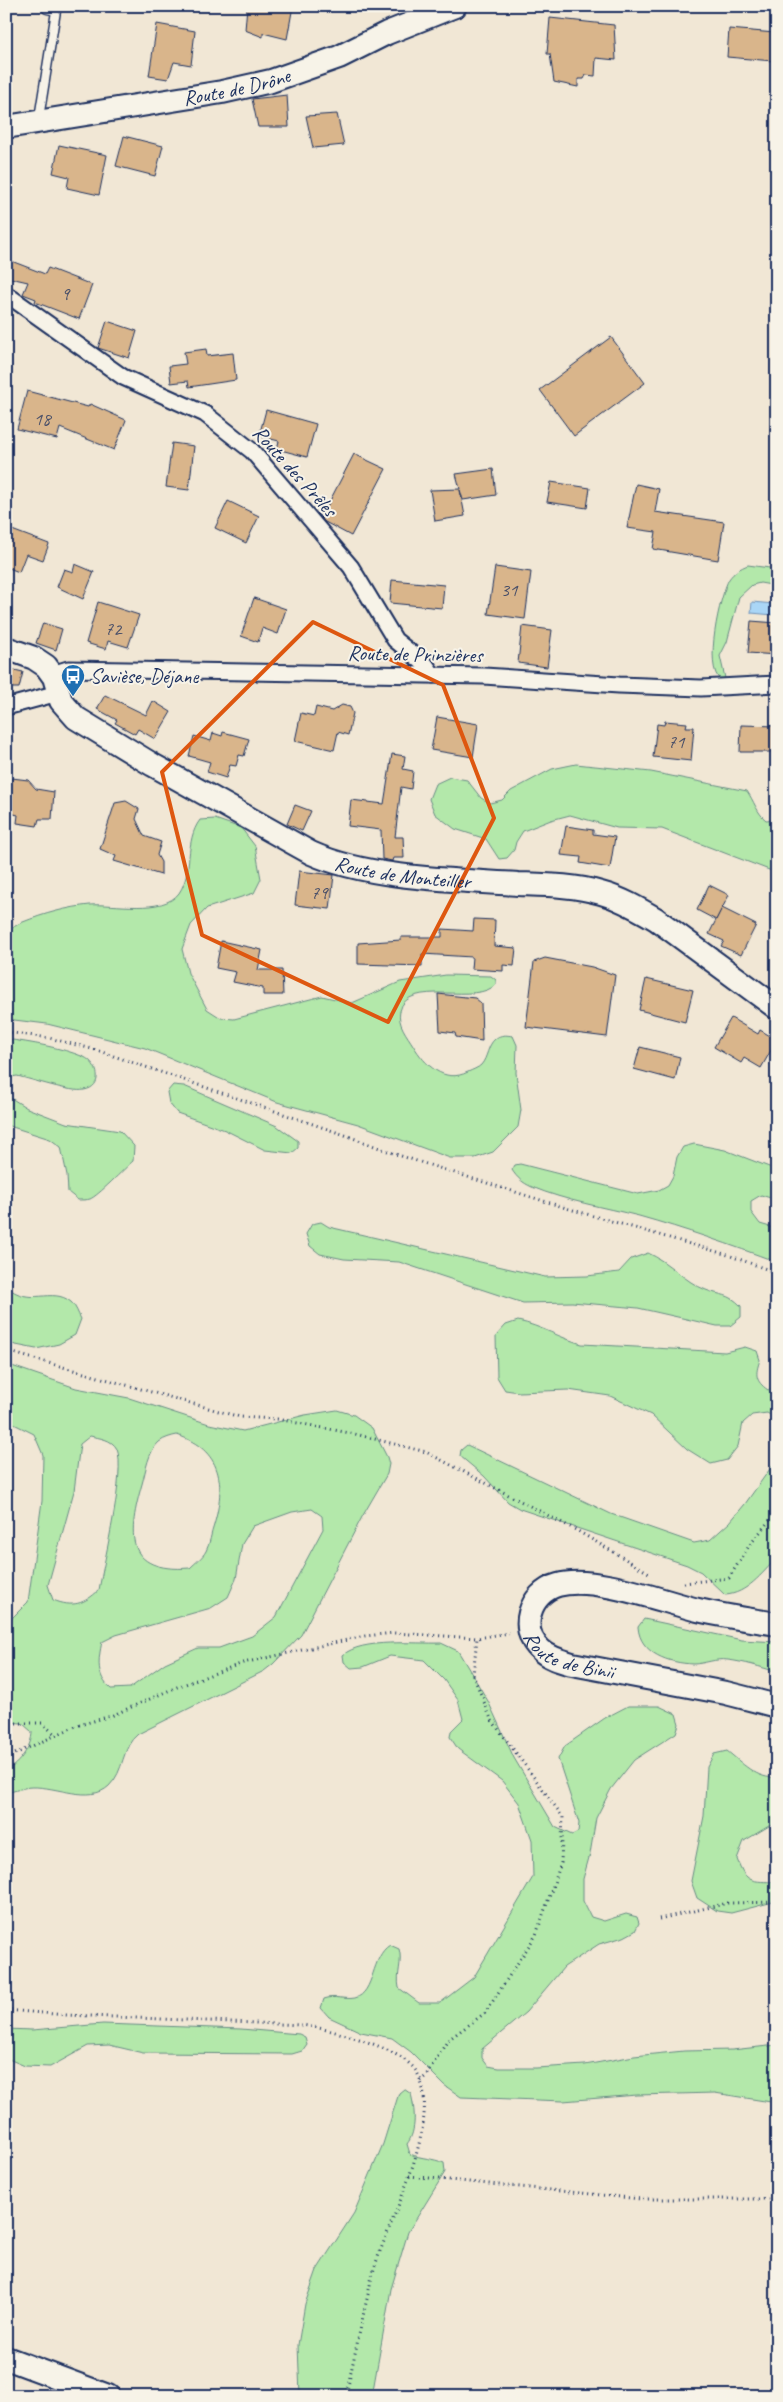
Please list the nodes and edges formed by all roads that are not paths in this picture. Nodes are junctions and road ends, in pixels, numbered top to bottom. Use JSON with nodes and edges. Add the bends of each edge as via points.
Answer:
{"nodes":[{"id":1,"x":455,"y":6,"type":"edge"},
{"id":2,"x":47,"y":9,"type":"dead end"},
{"id":3,"x":39,"y":121,"type":"junction"},
{"id":4,"x":6,"y":127,"type":"edge"},
{"id":5,"x":6,"y":294,"type":"edge"},
{"id":6,"x":6,"y":648,"type":"edge"},
{"id":7,"x":433,"y":676,"type":"junction"},
{"id":8,"x":55,"y":683,"type":"junction"},
{"id":9,"x":777,"y":684,"type":"edge"},
{"id":10,"x":6,"y":707,"type":"edge"},
{"id":11,"x":777,"y":1008,"type":"edge"},
{"id":12,"x":777,"y":1624,"type":"edge"},
{"id":13,"x":777,"y":1706,"type":"edge"},
{"id":14,"x":6,"y":2358,"type":"edge"},
{"id":15,"x":108,"y":2396,"type":"edge"}],
"edges":[{"from":1,"to":3,"type":"street","name":"Route de Drône","via":[[387,33],[339,57],[271,81],[222,92]]},
{"from":2,"to":3,"type":"lane","via":[[56,11]]},
{"from":3,"to":4,"type":"street","name":"Route de Drône"},
{"from":5,"to":7,"type":"street","name":"Route des Prêles","via":[[122,377],[205,414],[252,450],[351,567],[396,640],[426,665]]},
{"from":6,"to":8,"type":"street","name":"Route de Monteiller","via":[[41,661]]},
{"from":7,"to":8,"type":"street","name":"Route de Prinzières","via":[[68,669]]},
{"from":7,"to":9,"type":"street","name":"Route de Prinzières","via":[[701,688]]},
{"from":8,"to":10,"type":"street","name":"Route de Prinzières"},
{"from":8,"to":11,"type":"street","name":"Route de Monteiller","via":[[65,708],[84,723],[322,858],[393,874],[565,886],[602,893],[656,919]]},
{"from":12,"to":13,"type":"street","name":"Route de Binii","via":[[698,1610],[610,1587],[572,1583],[545,1590],[537,1597],[528,1617],[535,1644],[542,1652],[572,1664]]},
{"from":14,"to":15,"type":"street"}]}
